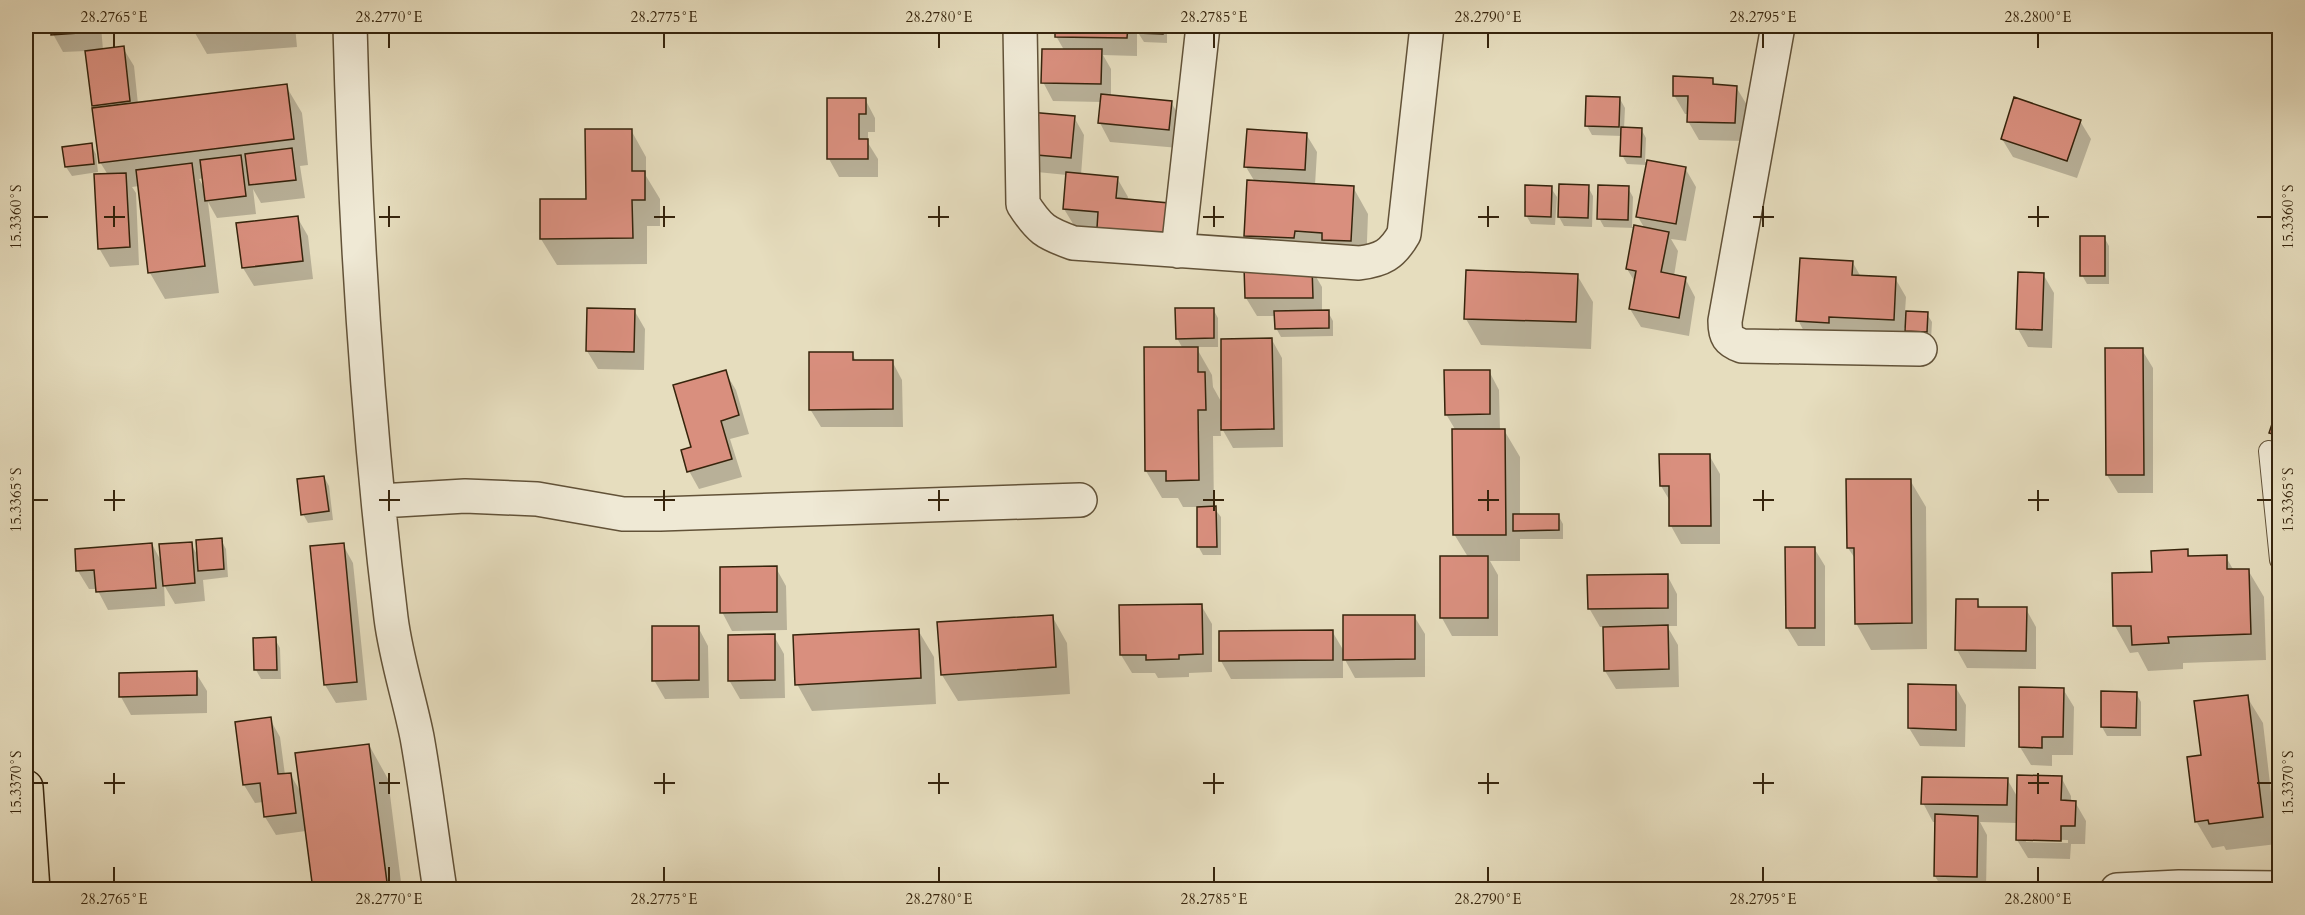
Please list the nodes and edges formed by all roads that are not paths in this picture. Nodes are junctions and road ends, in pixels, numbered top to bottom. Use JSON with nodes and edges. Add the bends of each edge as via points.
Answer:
{"nodes":[{"id":1,"x":350,"y":26,"type":"edge"},
{"id":2,"x":1020,"y":26,"type":"edge"},
{"id":3,"x":1203,"y":26,"type":"edge"},
{"id":4,"x":1427,"y":26,"type":"edge"},
{"id":5,"x":1778,"y":26,"type":"edge"},
{"id":6,"x":1178,"y":252,"type":"junction"},
{"id":7,"x":1920,"y":350,"type":"dead end"},
{"id":8,"x":2270,"y":451,"type":"dead end"},
{"id":9,"x":1080,"y":500,"type":"dead end"},
{"id":10,"x":380,"y":501,"type":"junction"},
{"id":11,"x":2280,"y":560,"type":"edge"},
{"id":12,"x":26,"y":787,"type":"edge"},
{"id":13,"x":2280,"y":888,"type":"edge"},
{"id":14,"x":33,"y":890,"type":"edge"},
{"id":15,"x":440,"y":890,"type":"edge"},
{"id":16,"x":2117,"y":890,"type":"edge"}],
"edges":[{"from":1,"to":10,"type":"street","via":[[354,180]]},
{"from":2,"to":6,"type":"street","via":[[1023,204],[1035,222],[1048,234],[1073,243]]},
{"from":3,"to":6,"type":"street"},
{"from":4,"to":6,"type":"street","via":[[1404,234],[1397,246],[1379,260],[1359,263]]},
{"from":5,"to":7,"type":"street","via":[[1725,334],[1731,342],[1742,346]]},
{"from":8,"to":11,"type":"lane"},
{"from":9,"to":10,"type":"street","via":[[660,514],[623,514],[525,498],[465,496]]},
{"from":10,"to":15,"type":"street","via":[[391,619],[417,736]]},
{"from":12,"to":14,"type":"main road"},
{"from":13,"to":16,"type":"street"}]}
